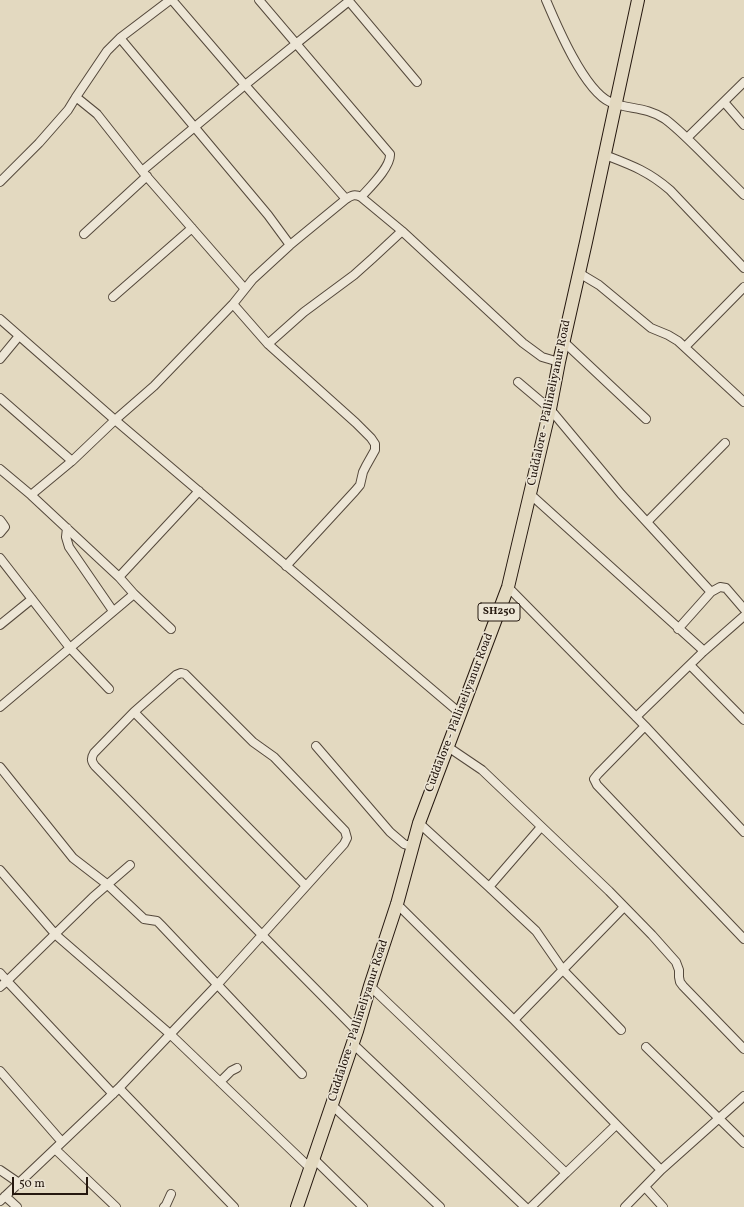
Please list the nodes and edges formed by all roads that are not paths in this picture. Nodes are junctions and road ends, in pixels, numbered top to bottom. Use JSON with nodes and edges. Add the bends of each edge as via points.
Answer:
{"nodes":[{"id":1,"x":171,"y":0,"type":"edge"},
{"id":2,"x":259,"y":0,"type":"edge"},
{"id":3,"x":546,"y":0,"type":"edge"},
{"id":4,"x":638,"y":0,"type":"edge"},
{"id":5,"x":348,"y":1,"type":"edge"},
{"id":6,"x":120,"y":38,"type":"junction"},
{"id":7,"x":296,"y":44,"type":"junction"},
{"id":8,"x":416,"y":82,"type":"dead end"},
{"id":9,"x":744,"y":82,"type":"edge"},
{"id":10,"x":245,"y":85,"type":"junction"},
{"id":11,"x":76,"y":97,"type":"junction"},
{"id":12,"x":724,"y":102,"type":"junction"},
{"id":13,"x":616,"y":104,"type":"junction"},
{"id":14,"x":744,"y":125,"type":"edge"},
{"id":15,"x":194,"y":127,"type":"junction"},
{"id":16,"x":687,"y":138,"type":"junction"},
{"id":17,"x":605,"y":155,"type":"junction"},
{"id":18,"x":145,"y":173,"type":"junction"},
{"id":19,"x":0,"y":182,"type":"edge"},
{"id":20,"x":744,"y":196,"type":"edge"},
{"id":21,"x":362,"y":197,"type":"junction"},
{"id":22,"x":346,"y":199,"type":"junction"},
{"id":23,"x":192,"y":228,"type":"junction"},
{"id":24,"x":402,"y":231,"type":"junction"},
{"id":25,"x":84,"y":234,"type":"dead end"},
{"id":26,"x":290,"y":245,"type":"junction"},
{"id":27,"x":744,"y":268,"type":"edge"},
{"id":28,"x":579,"y":273,"type":"junction"},
{"id":29,"x":744,"y":287,"type":"edge"},
{"id":30,"x":244,"y":290,"type":"junction"},
{"id":31,"x":113,"y":297,"type":"dead end"},
{"id":32,"x":233,"y":304,"type":"junction"},
{"id":33,"x":0,"y":320,"type":"edge"},
{"id":34,"x":19,"y":336,"type":"junction"},
{"id":35,"x":564,"y":342,"type":"junction"},
{"id":36,"x":268,"y":344,"type":"junction"},
{"id":37,"x":685,"y":347,"type":"junction"},
{"id":38,"x":0,"y":359,"type":"edge"},
{"id":39,"x":559,"y":362,"type":"junction"},
{"id":40,"x":518,"y":382,"type":"dead end"},
{"id":41,"x":0,"y":398,"type":"edge"},
{"id":42,"x":744,"y":402,"type":"edge"},
{"id":43,"x":550,"y":409,"type":"junction"},
{"id":44,"x":646,"y":419,"type":"dead end"},
{"id":45,"x":115,"y":420,"type":"junction"},
{"id":46,"x":725,"y":444,"type":"dead end"},
{"id":47,"x":72,"y":461,"type":"junction"},
{"id":48,"x":0,"y":469,"type":"edge"},
{"id":49,"x":199,"y":491,"type":"junction"},
{"id":50,"x":530,"y":494,"type":"junction"},
{"id":51,"x":31,"y":495,"type":"junction"},
{"id":52,"x":0,"y":520,"type":"edge"},
{"id":53,"x":647,"y":522,"type":"junction"},
{"id":54,"x":67,"y":528,"type":"junction"},
{"id":55,"x":0,"y":533,"type":"edge"},
{"id":56,"x":0,"y":558,"type":"edge"},
{"id":57,"x":286,"y":566,"type":"junction"},
{"id":58,"x":119,"y":577,"type":"junction"},
{"id":59,"x":508,"y":587,"type":"junction"},
{"id":60,"x":711,"y":592,"type":"junction"},
{"id":61,"x":134,"y":594,"type":"junction"},
{"id":62,"x":32,"y":599,"type":"junction"},
{"id":63,"x":744,"y":609,"type":"edge"},
{"id":64,"x":113,"y":611,"type":"junction"},
{"id":65,"x":744,"y":616,"type":"edge"},
{"id":66,"x":0,"y":625,"type":"edge"},
{"id":67,"x":678,"y":628,"type":"junction"},
{"id":68,"x":171,"y":629,"type":"dead end"},
{"id":69,"x":70,"y":648,"type":"junction"},
{"id":70,"x":704,"y":651,"type":"junction"},
{"id":71,"x":690,"y":665,"type":"junction"},
{"id":72,"x":109,"y":689,"type":"dead end"},
{"id":73,"x":0,"y":707,"type":"edge"},
{"id":74,"x":134,"y":712,"type":"junction"},
{"id":75,"x":461,"y":714,"type":"junction"},
{"id":76,"x":636,"y":717,"type":"junction"},
{"id":77,"x":744,"y":720,"type":"edge"},
{"id":78,"x":645,"y":726,"type":"junction"},
{"id":79,"x":316,"y":746,"type":"dead end"},
{"id":80,"x":448,"y":747,"type":"junction"},
{"id":81,"x":0,"y":767,"type":"edge"},
{"id":82,"x":419,"y":823,"type":"junction"},
{"id":83,"x":541,"y":827,"type":"junction"},
{"id":84,"x":744,"y":832,"type":"edge"},
{"id":85,"x":412,"y":846,"type":"junction"},
{"id":86,"x":130,"y":865,"type":"dead end"},
{"id":87,"x":0,"y":870,"type":"edge"},
{"id":88,"x":108,"y":885,"type":"junction"},
{"id":89,"x":306,"y":886,"type":"junction"},
{"id":90,"x":489,"y":887,"type":"junction"},
{"id":91,"x":398,"y":904,"type":"junction"},
{"id":92,"x":624,"y":907,"type":"junction"},
{"id":93,"x":56,"y":935,"type":"junction"},
{"id":94,"x":262,"y":935,"type":"junction"},
{"id":95,"x":744,"y":939,"type":"edge"},
{"id":96,"x":563,"y":970,"type":"junction"},
{"id":97,"x":0,"y":973,"type":"edge"},
{"id":98,"x":7,"y":981,"type":"junction"},
{"id":99,"x":217,"y":985,"type":"junction"},
{"id":100,"x":370,"y":986,"type":"junction"},
{"id":101,"x":0,"y":987,"type":"edge"},
{"id":102,"x":514,"y":1020,"type":"junction"},
{"id":103,"x":621,"y":1030,"type":"dead end"},
{"id":104,"x":356,"y":1031,"type":"junction"},
{"id":105,"x":170,"y":1034,"type":"junction"},
{"id":106,"x":352,"y":1043,"type":"junction"},
{"id":107,"x":646,"y":1047,"type":"dead end"},
{"id":108,"x":744,"y":1049,"type":"edge"},
{"id":109,"x":237,"y":1068,"type":"dead end"},
{"id":110,"x":0,"y":1071,"type":"edge"},
{"id":111,"x":302,"y":1074,"type":"dead end"},
{"id":112,"x":220,"y":1082,"type":"junction"},
{"id":113,"x":119,"y":1088,"type":"junction"},
{"id":114,"x":113,"y":1094,"type":"junction"},
{"id":115,"x":744,"y":1096,"type":"edge"},
{"id":116,"x":332,"y":1105,"type":"junction"},
{"id":117,"x":719,"y":1119,"type":"junction"},
{"id":118,"x":616,"y":1125,"type":"junction"},
{"id":119,"x":62,"y":1142,"type":"junction"},
{"id":120,"x":744,"y":1143,"type":"edge"},
{"id":121,"x":55,"y":1149,"type":"junction"},
{"id":122,"x":312,"y":1164,"type":"junction"},
{"id":123,"x":0,"y":1170,"type":"edge"},
{"id":124,"x":661,"y":1170,"type":"junction"},
{"id":125,"x":566,"y":1173,"type":"junction"},
{"id":126,"x":19,"y":1184,"type":"junction"},
{"id":127,"x":645,"y":1187,"type":"junction"},
{"id":128,"x":171,"y":1194,"type":"dead end"},
{"id":129,"x":3,"y":1199,"type":"edge"},
{"id":130,"x":17,"y":1207,"type":"edge"},
{"id":131,"x":116,"y":1207,"type":"edge"},
{"id":132,"x":164,"y":1207,"type":"edge"},
{"id":133,"x":234,"y":1207,"type":"edge"},
{"id":134,"x":297,"y":1207,"type":"edge"},
{"id":135,"x":363,"y":1207,"type":"edge"},
{"id":136,"x":440,"y":1207,"type":"edge"},
{"id":137,"x":525,"y":1207,"type":"edge"},
{"id":138,"x":531,"y":1207,"type":"edge"},
{"id":139,"x":625,"y":1207,"type":"edge"},
{"id":140,"x":663,"y":1207,"type":"edge"}],
"edges":[{"from":1,"to":6,"type":"street"},
{"from":1,"to":10,"type":"street"},
{"from":2,"to":7,"type":"street"},
{"from":3,"to":13,"type":"street","via":[[580,69],[593,88],[608,101]]},
{"from":4,"to":13,"type":"main road","name":"Cuddalore - Pallineliyanur Road","number":"SH250"},
{"from":5,"to":7,"type":"street"},
{"from":5,"to":8,"type":"street"},
{"from":6,"to":11,"type":"street","via":[[99,62]]},
{"from":6,"to":15,"type":"street"},
{"from":7,"to":10,"type":"street"},
{"from":7,"to":21,"type":"street","via":[[390,154],[387,166]]},
{"from":9,"to":12,"type":"street"},
{"from":10,"to":15,"type":"street"},
{"from":10,"to":22,"type":"street"},
{"from":11,"to":18,"type":"street","via":[[96,114]]},
{"from":11,"to":19,"type":"street","via":[[59,121]]},
{"from":12,"to":14,"type":"street"},
{"from":12,"to":16,"type":"street"},
{"from":13,"to":16,"type":"street","via":[[653,112]]},
{"from":13,"to":17,"type":"main road","name":"Cuddalore - Pallineliyanur Road","number":"SH250"},
{"from":15,"to":18,"type":"street"},
{"from":15,"to":26,"type":"street"},
{"from":16,"to":20,"type":"street"},
{"from":17,"to":27,"type":"street","via":[[659,180]]},
{"from":17,"to":28,"type":"main road","name":"Cuddalore - Pallineliyanur Road","number":"SH250"},
{"from":18,"to":23,"type":"street"},
{"from":18,"to":25,"type":"street"},
{"from":21,"to":22,"type":"street","via":[[351,195]]},
{"from":21,"to":24,"type":"street"},
{"from":22,"to":26,"type":"street"},
{"from":23,"to":30,"type":"street"},
{"from":23,"to":31,"type":"street"},
{"from":24,"to":36,"type":"street","via":[[354,275],[304,312]]},
{"from":24,"to":39,"type":"street","via":[[522,343],[542,357]]},
{"from":26,"to":30,"type":"street"},
{"from":28,"to":35,"type":"main road","name":"Cuddalore - Pallineliyanur Road","number":"SH250"},
{"from":28,"to":37,"type":"street","via":[[599,285],[651,328],[668,335]]},
{"from":29,"to":37,"type":"street"},
{"from":30,"to":32,"type":"street"},
{"from":32,"to":36,"type":"street"},
{"from":32,"to":45,"type":"street","via":[[163,376]]},
{"from":33,"to":34,"type":"street"},
{"from":34,"to":38,"type":"street"},
{"from":34,"to":45,"type":"street"},
{"from":35,"to":39,"type":"main road","name":"Cuddalore - Pallineliyanur Road","number":"SH250"},
{"from":35,"to":44,"type":"street"},
{"from":36,"to":57,"type":"street","via":[[366,433],[375,444],[376,450],[363,472],[356,492]]},
{"from":37,"to":42,"type":"street"},
{"from":39,"to":43,"type":"main road","name":"Cuddalore - Pallineliyanur Road","number":"SH250"},
{"from":40,"to":43,"type":"street"},
{"from":41,"to":47,"type":"street"},
{"from":43,"to":50,"type":"main road","name":"Cuddalore - Pallineliyanur Road","number":"SH250"},
{"from":43,"to":53,"type":"street"},
{"from":45,"to":47,"type":"street"},
{"from":45,"to":49,"type":"street"},
{"from":46,"to":53,"type":"street"},
{"from":47,"to":51,"type":"street"},
{"from":48,"to":51,"type":"street"},
{"from":49,"to":57,"type":"street"},
{"from":49,"to":58,"type":"street"},
{"from":50,"to":59,"type":"main road","name":"Cuddalore - Pallineliyanur Road","number":"SH250"},
{"from":50,"to":67,"type":"street"},
{"from":51,"to":54,"type":"street"},
{"from":52,"to":55,"type":"street","via":[[5,528]]},
{"from":53,"to":60,"type":"street"},
{"from":54,"to":58,"type":"street"},
{"from":54,"to":64,"type":"street","via":[[69,547]]},
{"from":56,"to":62,"type":"street"},
{"from":57,"to":75,"type":"street"},
{"from":58,"to":61,"type":"street"},
{"from":59,"to":75,"type":"main road","name":"Cuddalore - Pallineliyanur Road","number":"SH250"},
{"from":59,"to":76,"type":"street"},
{"from":60,"to":63,"type":"street","via":[[720,587],[726,588]]},
{"from":60,"to":67,"type":"street"},
{"from":61,"to":64,"type":"street"},
{"from":61,"to":68,"type":"street"},
{"from":62,"to":66,"type":"street"},
{"from":62,"to":69,"type":"street"},
{"from":64,"to":69,"type":"street"},
{"from":65,"to":70,"type":"street"},
{"from":67,"to":70,"type":"street"},
{"from":69,"to":72,"type":"street"},
{"from":69,"to":73,"type":"street"},
{"from":70,"to":71,"type":"street"},
{"from":71,"to":76,"type":"street"},
{"from":71,"to":77,"type":"street"},
{"from":74,"to":89,"type":"street"},
{"from":74,"to":89,"type":"street","via":[[181,672],[253,742],[274,757],[345,831],[347,838]]},
{"from":74,"to":94,"type":"street","via":[[94,752],[92,761]]},
{"from":75,"to":80,"type":"main road","name":"Cuddalore - Pallineliyanur Road","number":"SH250"},
{"from":76,"to":78,"type":"street"},
{"from":78,"to":84,"type":"street"},
{"from":78,"to":95,"type":"street","via":[[594,779]]},
{"from":79,"to":85,"type":"street","via":[[390,832],[404,844]]},
{"from":80,"to":82,"type":"main road","name":"Cuddalore - Pallineliyanur Road","number":"SH250"},
{"from":80,"to":83,"type":"street","via":[[482,770]]},
{"from":81,"to":88,"type":"street","via":[[73,858]]},
{"from":82,"to":85,"type":"main road","name":"Cuddalore - Pallineliyanur Road","number":"SH250"},
{"from":82,"to":90,"type":"street"},
{"from":83,"to":90,"type":"street"},
{"from":83,"to":92,"type":"street"},
{"from":85,"to":91,"type":"main road","name":"Cuddalore - Pallineliyanur Road","number":"SH250"},
{"from":86,"to":88,"type":"street"},
{"from":87,"to":93,"type":"street"},
{"from":88,"to":93,"type":"street"},
{"from":88,"to":99,"type":"street","via":[[144,919],[161,924]]},
{"from":89,"to":94,"type":"street"},
{"from":90,"to":96,"type":"street","via":[[536,931]]},
{"from":91,"to":100,"type":"main road","name":"Cuddalore - Pallineliyanur Road","number":"SH250"},
{"from":91,"to":102,"type":"street"},
{"from":92,"to":96,"type":"street"},
{"from":92,"to":108,"type":"street","via":[[676,962],[683,986]]},
{"from":93,"to":98,"type":"street"},
{"from":93,"to":105,"type":"street"},
{"from":94,"to":99,"type":"street"},
{"from":94,"to":104,"type":"street"},
{"from":96,"to":102,"type":"street"},
{"from":96,"to":103,"type":"street"},
{"from":97,"to":98,"type":"street"},
{"from":98,"to":101,"type":"street"},
{"from":98,"to":114,"type":"street"},
{"from":99,"to":105,"type":"street"},
{"from":99,"to":111,"type":"street"},
{"from":100,"to":104,"type":"main road","name":"Cuddalore - Pallineliyanur Road","number":"SH250"},
{"from":100,"to":125,"type":"street"},
{"from":102,"to":118,"type":"street"},
{"from":104,"to":106,"type":"main road","name":"Cuddalore - Pallineliyanur Road","number":"SH250"},
{"from":105,"to":112,"type":"street"},
{"from":105,"to":113,"type":"street"},
{"from":106,"to":116,"type":"main road","name":"Cuddalore - Pallineliyanur Road","number":"SH250"},
{"from":106,"to":137,"type":"street"},
{"from":107,"to":117,"type":"street"},
{"from":109,"to":112,"type":"street"},
{"from":110,"to":119,"type":"street"},
{"from":112,"to":122,"type":"street"},
{"from":113,"to":114,"type":"street"},
{"from":113,"to":133,"type":"street"},
{"from":114,"to":119,"type":"street"},
{"from":115,"to":117,"type":"street"},
{"from":116,"to":122,"type":"main road","name":"Cuddalore - Pallineliyanur Road","number":"SH250"},
{"from":116,"to":136,"type":"street"},
{"from":117,"to":120,"type":"street"},
{"from":117,"to":124,"type":"street"},
{"from":118,"to":124,"type":"street"},
{"from":118,"to":125,"type":"street"},
{"from":119,"to":121,"type":"street"},
{"from":121,"to":126,"type":"street"},
{"from":121,"to":131,"type":"street"},
{"from":122,"to":134,"type":"main road","name":"Cuddalore - Pallineliyanur Road","number":"SH250"},
{"from":122,"to":135,"type":"street"},
{"from":123,"to":126,"type":"street"},
{"from":124,"to":127,"type":"street"},
{"from":125,"to":138,"type":"street"},
{"from":126,"to":129,"type":"street"},
{"from":127,"to":139,"type":"street"},
{"from":127,"to":140,"type":"street"},
{"from":128,"to":132,"type":"street"},
{"from":129,"to":130,"type":"street"}]}
